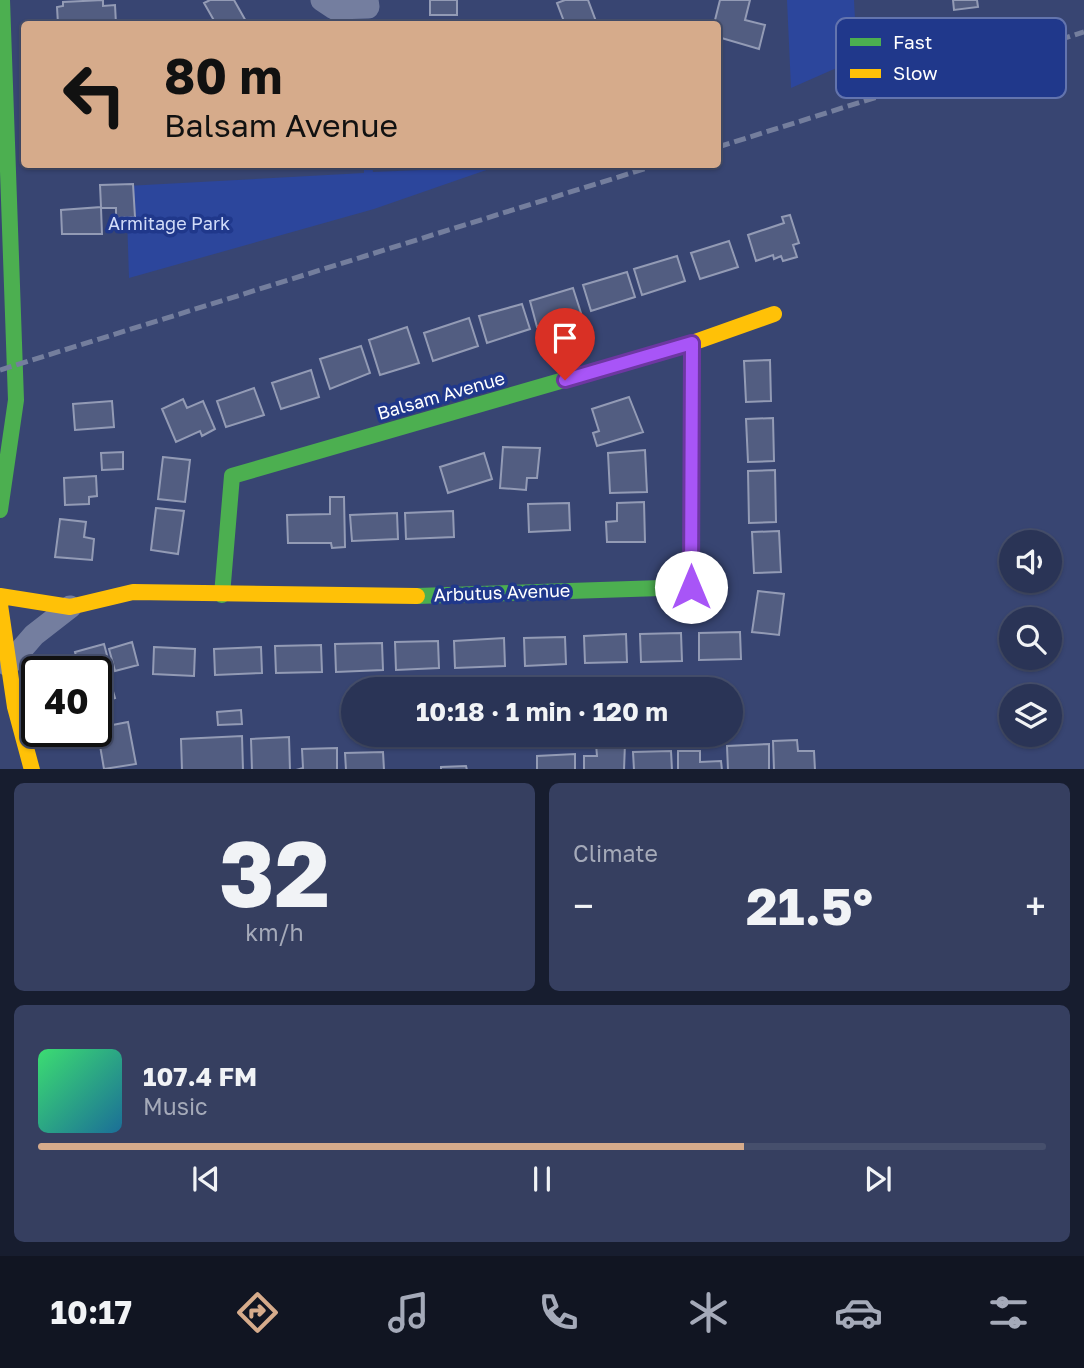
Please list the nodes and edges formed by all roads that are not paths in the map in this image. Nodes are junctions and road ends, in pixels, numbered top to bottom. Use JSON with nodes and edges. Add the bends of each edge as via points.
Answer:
{"nodes":[{"id":1,"x":2,"y":0,"type":"edge"},
{"id":2,"x":322,"y":0,"type":"edge"},
{"id":3,"x":367,"y":0,"type":"edge"},
{"id":4,"x":774,"y":314,"type":"dead end"},
{"id":5,"x":692,"y":343,"type":"junction"},
{"id":6,"x":0,"y":510,"type":"edge"},
{"id":7,"x":222,"y":595,"type":"junction"},
{"id":8,"x":0,"y":596,"type":"edge"},
{"id":9,"x":0,"y":605,"type":"edge"},
{"id":10,"x":70,"y":607,"type":"junction"},
{"id":11,"x":8,"y":665,"type":"junction"},
{"id":12,"x":32,"y":769,"type":"edge"}],
"edges":[{"from":1,"to":6,"type":"street","via":[[16,400]]},
{"from":2,"to":3,"type":"street","via":[[334,8],[368,7]]},
{"from":4,"to":5,"type":"street","name":"Balsam Avenue"},
{"from":5,"to":7,"type":"street","name":"Balsam Avenue","via":[[232,476]]},
{"from":5,"to":7,"type":"street","name":"Arbutus Avenue","via":[[691,587],[387,597]]},
{"from":7,"to":10,"type":"street","name":"Arbutus Avenue","via":[[133,592]]},
{"from":8,"to":10,"type":"street","name":"Arbutus Avenue"},
{"from":9,"to":11,"type":"street"},
{"from":10,"to":11,"type":"street","name":"Arbutus Avenue","via":[[34,635]]},
{"from":11,"to":12,"type":"street"}]}
